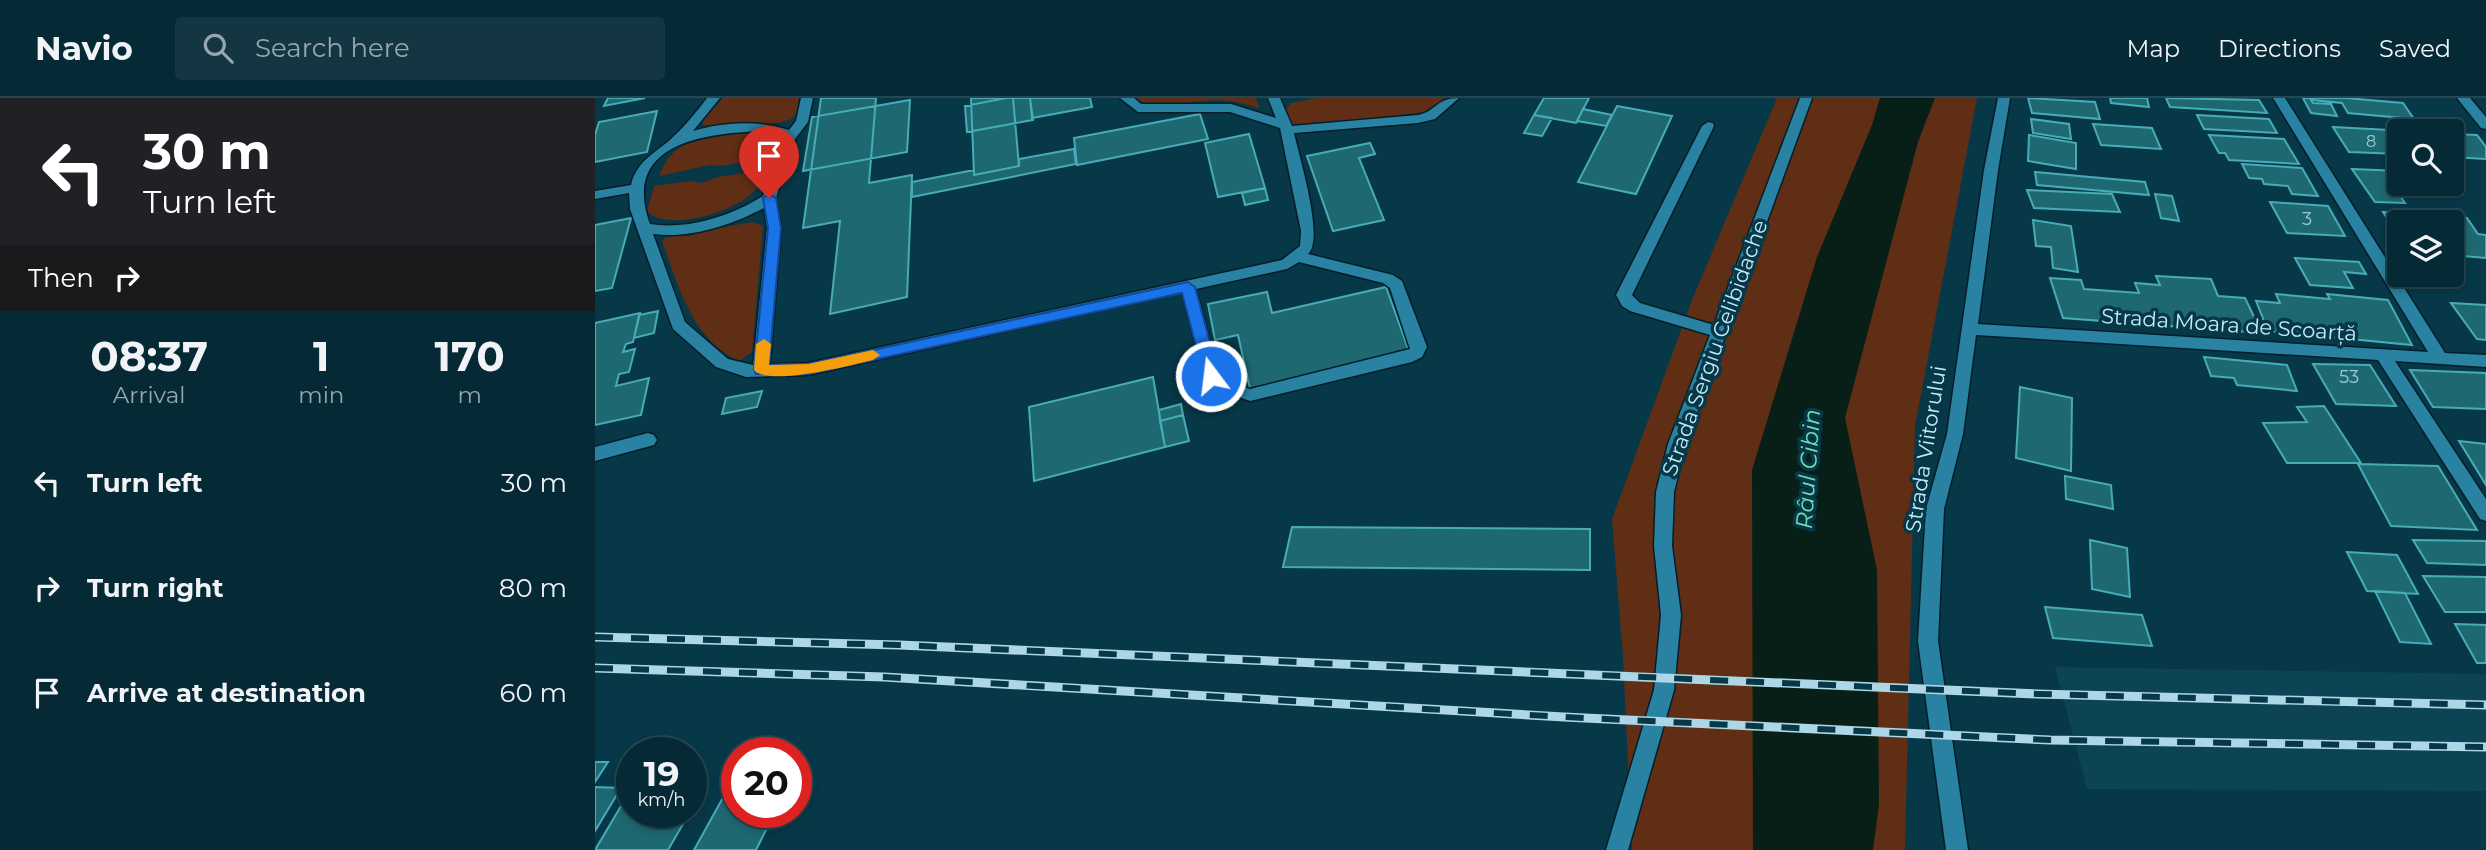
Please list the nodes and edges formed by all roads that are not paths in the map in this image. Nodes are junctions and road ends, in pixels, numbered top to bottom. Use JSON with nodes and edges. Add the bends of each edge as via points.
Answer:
{"nodes":[{"id":1,"x":714,"y":98,"type":"edge"},
{"id":2,"x":807,"y":98,"type":"edge"},
{"id":3,"x":1126,"y":98,"type":"edge"},
{"id":4,"x":1274,"y":98,"type":"edge"},
{"id":5,"x":1453,"y":98,"type":"edge"},
{"id":6,"x":1806,"y":98,"type":"edge"},
{"id":7,"x":2004,"y":98,"type":"edge"},
{"id":8,"x":2279,"y":98,"type":"edge"},
{"id":9,"x":2463,"y":98,"type":"edge"},
{"id":10,"x":2486,"y":125,"type":"edge"},
{"id":11,"x":1708,"y":126,"type":"dead end"},
{"id":12,"x":1286,"y":128,"type":"junction"},
{"id":13,"x":789,"y":138,"type":"junction"},
{"id":14,"x":677,"y":141,"type":"junction"},
{"id":15,"x":636,"y":188,"type":"junction"},
{"id":16,"x":595,"y":195,"type":"edge"},
{"id":17,"x":769,"y":198,"type":"junction"},
{"id":18,"x":644,"y":228,"type":"junction"},
{"id":19,"x":1299,"y":257,"type":"junction"},
{"id":20,"x":1188,"y":287,"type":"junction"},
{"id":21,"x":1969,"y":329,"type":"junction"},
{"id":22,"x":1719,"y":332,"type":"junction"},
{"id":23,"x":2382,"y":355,"type":"junction"},
{"id":24,"x":2440,"y":358,"type":"junction"},
{"id":25,"x":2486,"y":361,"type":"edge"},
{"id":26,"x":761,"y":370,"type":"junction"},
{"id":27,"x":648,"y":440,"type":"dead end"},
{"id":28,"x":595,"y":454,"type":"edge"},
{"id":29,"x":2486,"y":514,"type":"edge"},
{"id":30,"x":1617,"y":850,"type":"edge"},
{"id":31,"x":1958,"y":850,"type":"edge"}],
"edges":[{"from":1,"to":14,"type":"street"},
{"from":2,"to":13,"type":"street","via":[[802,122]]},
{"from":3,"to":12,"type":"street","via":[[1138,108],[1231,108]]},
{"from":4,"to":12,"type":"street"},
{"from":5,"to":12,"type":"street","via":[[1431,116],[1418,119]]},
{"from":6,"to":22,"type":"street","name":"Strada Sergiu Celibidache"},
{"from":7,"to":21,"type":"street","name":"Strada Viitorului"},
{"from":8,"to":24,"type":"street"},
{"from":9,"to":10,"type":"street"},
{"from":11,"to":22,"type":"street","via":[[1624,295],[1635,307]]},
{"from":12,"to":19,"type":"street","via":[[1308,231],[1307,248]]},
{"from":13,"to":14,"type":"street","via":[[766,127],[705,131]]},
{"from":13,"to":17,"type":"street"},
{"from":14,"to":15,"type":"street","via":[[653,157]]},
{"from":15,"to":16,"type":"street"},
{"from":15,"to":18,"type":"street","via":[[635,205]]},
{"from":17,"to":18,"type":"street","via":[[743,214],[720,220],[676,229]]},
{"from":17,"to":26,"type":"street","via":[[774,228]]},
{"from":18,"to":26,"type":"street","via":[[678,325],[722,363],[745,371]]},
{"from":19,"to":20,"type":"street","via":[[1287,264]]},
{"from":19,"to":20,"type":"street","via":[[1397,285],[1419,347],[1416,353],[1250,395],[1238,392],[1211,376]]},
{"from":20,"to":26,"type":"street","via":[[808,369]]},
{"from":21,"to":23,"type":"street","name":"Strada Moara de Scoarță"},
{"from":21,"to":31,"type":"street","name":"Strada Viitorului","via":[[1955,434],[1934,509],[1929,642]]},
{"from":22,"to":30,"type":"street","name":"Strada Sergiu Celibidache","via":[[1677,444],[1665,492],[1663,546],[1671,615],[1667,668]]},
{"from":23,"to":24,"type":"street","name":"Strada Moara de Scoarță"},
{"from":23,"to":29,"type":"street"},
{"from":24,"to":25,"type":"street","name":"Strada Moara de Scoarță"},
{"from":27,"to":28,"type":"street"}]}
